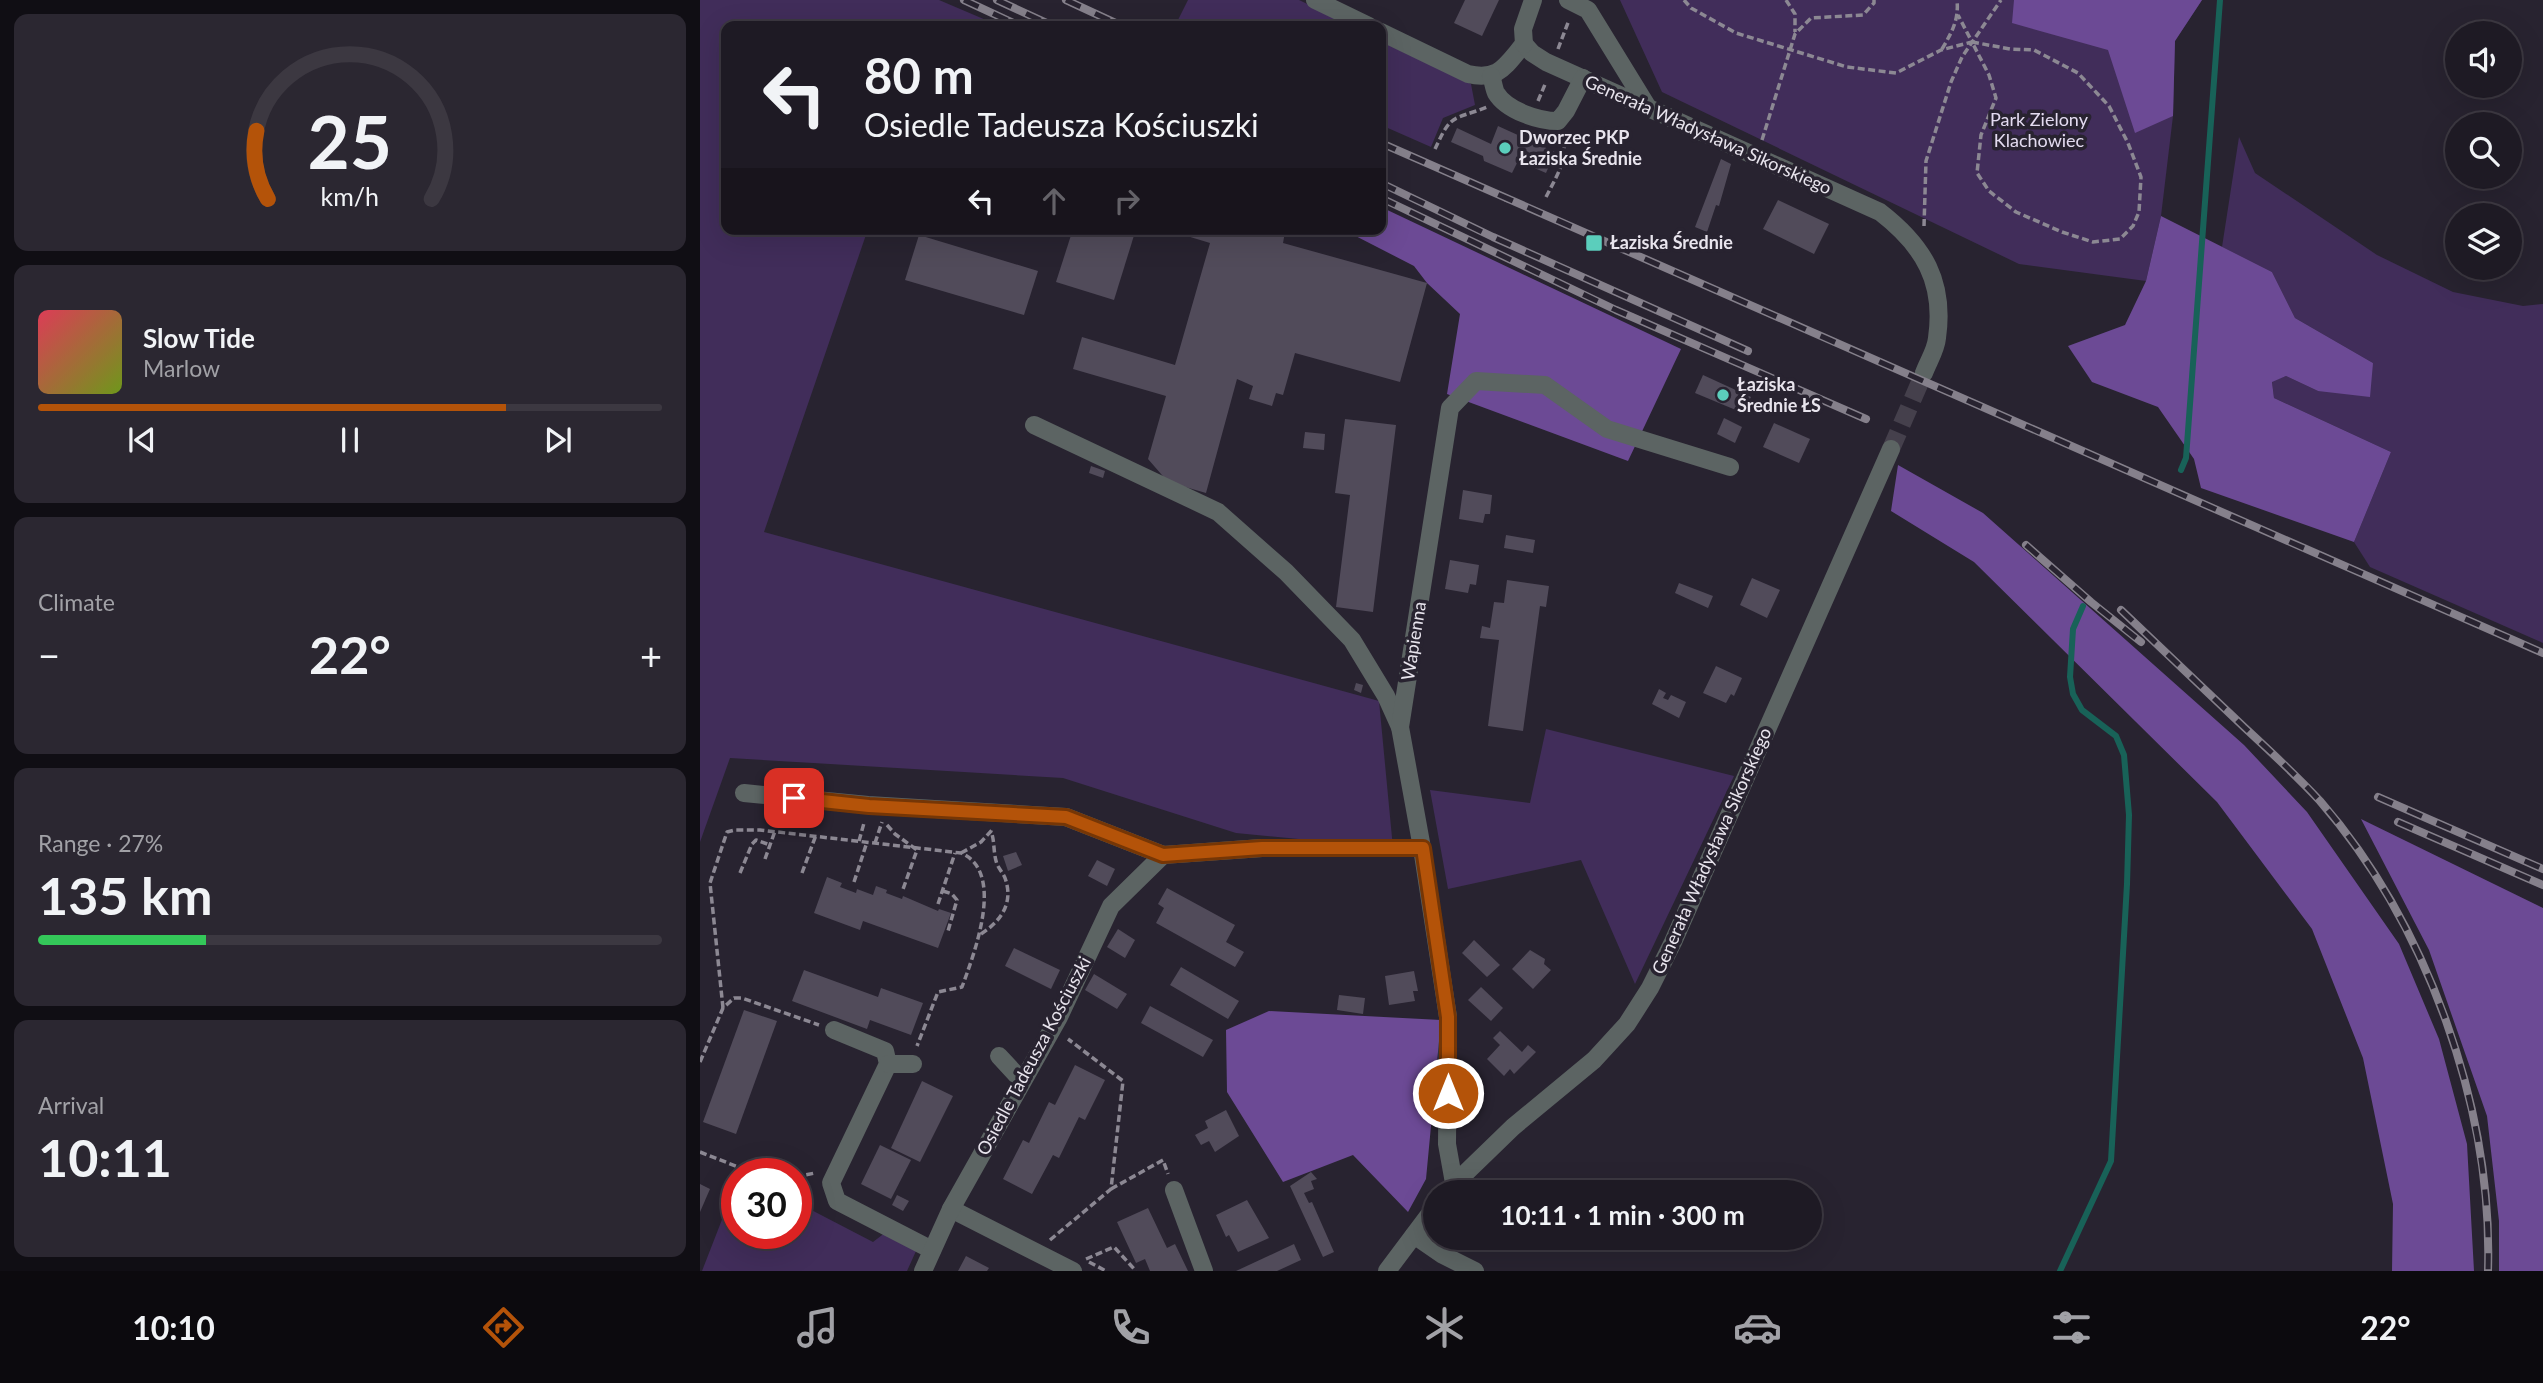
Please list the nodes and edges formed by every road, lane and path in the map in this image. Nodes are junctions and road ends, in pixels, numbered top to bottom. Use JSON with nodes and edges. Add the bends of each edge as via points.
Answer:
{"nodes":[{"id":1,"x":1315,"y":0,"type":"edge"},
{"id":2,"x":1533,"y":0,"type":"edge"},
{"id":3,"x":1568,"y":0,"type":"edge"},
{"id":4,"x":1684,"y":0,"type":"edge"},
{"id":5,"x":1786,"y":0,"type":"edge"},
{"id":6,"x":1874,"y":0,"type":"edge"},
{"id":7,"x":1957,"y":0,"type":"edge"},
{"id":8,"x":2001,"y":0,"type":"edge"},
{"id":9,"x":1958,"y":15,"type":"junction"},
{"id":10,"x":1359,"y":21,"type":"edge"},
{"id":11,"x":1386,"y":34,"type":"edge"},
{"id":12,"x":1794,"y":34,"type":"junction"},
{"id":13,"x":1972,"y":42,"type":"junction"},
{"id":14,"x":1524,"y":44,"type":"junction"},
{"id":15,"x":1790,"y":49,"type":"junction"},
{"id":16,"x":1941,"y":50,"type":"junction"},
{"id":17,"x":1491,"y":76,"type":"junction"},
{"id":18,"x":1583,"y":78,"type":"junction"},
{"id":19,"x":1504,"y":101,"type":"junction"},
{"id":20,"x":1647,"y":106,"type":"junction"},
{"id":21,"x":1558,"y":121,"type":"junction"},
{"id":22,"x":1762,"y":142,"type":"dead end"},
{"id":23,"x":1435,"y":149,"type":"dead end"},
{"id":24,"x":1509,"y":194,"type":"dead end"},
{"id":25,"x":1546,"y":197,"type":"dead end"},
{"id":26,"x":1506,"y":202,"type":"dead end"},
{"id":27,"x":1924,"y":256,"type":"junction"},
{"id":28,"x":1924,"y":373,"type":"tunnel mouth"},
{"id":29,"x":1034,"y":425,"type":"dead end"},
{"id":30,"x":1891,"y":449,"type":"tunnel mouth"},
{"id":31,"x":1730,"y":467,"type":"dead end"},
{"id":32,"x":1400,"y":727,"type":"junction"},
{"id":33,"x":744,"y":793,"type":"dead end"},
{"id":34,"x":1001,"y":813,"type":"junction"},
{"id":35,"x":775,"y":831,"type":"junction"},
{"id":36,"x":991,"y":831,"type":"junction"},
{"id":37,"x":816,"y":835,"type":"junction"},
{"id":38,"x":867,"y":842,"type":"junction"},
{"id":39,"x":874,"y":843,"type":"junction"},
{"id":40,"x":770,"y":845,"type":"junction"},
{"id":41,"x":1423,"y":848,"type":"junction"},
{"id":42,"x":917,"y":850,"type":"junction"},
{"id":43,"x":958,"y":853,"type":"junction"},
{"id":44,"x":1163,"y":855,"type":"junction"},
{"id":45,"x":765,"y":859,"type":"dead end"},
{"id":46,"x":740,"y":873,"type":"dead end"},
{"id":47,"x":802,"y":873,"type":"dead end"},
{"id":48,"x":854,"y":882,"type":"dead end"},
{"id":49,"x":943,"y":891,"type":"junction"},
{"id":50,"x":902,"y":892,"type":"dead end"},
{"id":51,"x":938,"y":904,"type":"dead end"},
{"id":52,"x":948,"y":931,"type":"dead end"},
{"id":53,"x":981,"y":934,"type":"junction"},
{"id":54,"x":723,"y":1008,"type":"junction"},
{"id":55,"x":834,"y":1030,"type":"joint"},
{"id":56,"x":1058,"y":1042,"type":"dead end"},
{"id":57,"x":999,"y":1056,"type":"dead end"},
{"id":58,"x":700,"y":1062,"type":"edge"},
{"id":59,"x":911,"y":1064,"type":"joint"},
{"id":60,"x":888,"y":1065,"type":"junction"},
{"id":61,"x":1022,"y":1082,"type":"junction"},
{"id":62,"x":700,"y":1152,"type":"edge"},
{"id":63,"x":721,"y":1160,"type":"edge"},
{"id":64,"x":1450,"y":1180,"type":"edge"},
{"id":65,"x":1458,"y":1180,"type":"edge"},
{"id":66,"x":1111,"y":1189,"type":"junction"},
{"id":67,"x":1174,"y":1190,"type":"joint"},
{"id":68,"x":951,"y":1209,"type":"junction"},
{"id":69,"x":1423,"y":1223,"type":"edge"},
{"id":70,"x":1414,"y":1235,"type":"junction"},
{"id":71,"x":1048,"y":1241,"type":"dead end"},
{"id":72,"x":932,"y":1250,"type":"junction"},
{"id":73,"x":1079,"y":1265,"type":"edge"},
{"id":74,"x":923,"y":1271,"type":"edge"},
{"id":75,"x":1136,"y":1271,"type":"edge"},
{"id":76,"x":1204,"y":1271,"type":"edge"},
{"id":77,"x":1387,"y":1271,"type":"edge"},
{"id":78,"x":1475,"y":1271,"type":"edge"}],
"edges":[{"from":1,"to":10,"type":"street"},
{"from":2,"to":14,"type":"street","via":[[1523,29]]},
{"from":3,"to":20,"type":"street","via":[[1588,10]]},
{"from":4,"to":15,"type":"path","via":[[1736,33]]},
{"from":5,"to":12,"type":"path","via":[[1795,14]]},
{"from":6,"to":12,"type":"path","via":[[1863,15],[1811,18]]},
{"from":7,"to":9,"type":"path"},
{"from":8,"to":13,"type":"path"},
{"from":9,"to":13,"type":"path"},
{"from":9,"to":16,"type":"path"},
{"from":11,"to":17,"type":"street","via":[[1468,74]]},
{"from":12,"to":15,"type":"path"},
{"from":13,"to":13,"type":"path","via":[[1996,98],[1981,135],[1977,173],[1989,191],[2017,212],[2062,232],[2093,242],[2120,239],[2139,212],[2141,177],[2109,106],[2078,74],[2034,50]]},
{"from":13,"to":16,"type":"path"},
{"from":13,"to":27,"type":"path","via":[[1951,82],[1926,161]]},
{"from":14,"to":17,"type":"street"},
{"from":14,"to":18,"type":"street","name":"Generała Władysława Sikorskiego","via":[[1546,62]]},
{"from":15,"to":16,"type":"path","via":[[1847,67],[1896,73]]},
{"from":15,"to":22,"type":"path"},
{"from":17,"to":19,"type":"street"},
{"from":18,"to":20,"type":"street","name":"Generała Władysława Sikorskiego"},
{"from":18,"to":21,"type":"street"},
{"from":19,"to":21,"type":"street","via":[[1545,121]]},
{"from":19,"to":23,"type":"path","via":[[1453,118]]},
{"from":20,"to":27,"type":"street","name":"Generała Władysława Sikorskiego","via":[[1880,212],[1903,230]]},
{"from":21,"to":25,"type":"path","via":[[1566,151]]},
{"from":24,"to":26,"type":"path"},
{"from":27,"to":28,"type":"street","name":"Generała Władysława Sikorskiego","via":[[1939,303],[1937,340]]},
{"from":29,"to":32,"type":"street","via":[[1218,512],[1286,572],[1352,640]]},
{"from":30,"to":65,"type":"street","name":"Generała Władysława Sikorskiego","via":[[1650,988],[1627,1024],[1594,1060]]},
{"from":31,"to":32,"type":"street","name":"Wapienna","via":[[1607,429],[1545,385],[1476,381],[1450,408]]},
{"from":32,"to":41,"type":"street","name":"Wapienna"},
{"from":33,"to":34,"type":"street"},
{"from":34,"to":36,"type":"path"},
{"from":34,"to":44,"type":"street","via":[[1066,817]]},
{"from":35,"to":37,"type":"path"},
{"from":35,"to":40,"type":"path"},
{"from":35,"to":54,"type":"path","via":[[727,832],[710,883]]},
{"from":36,"to":43,"type":"path","via":[[981,842]]},
{"from":36,"to":53,"type":"path","via":[[1008,894],[1005,913]]},
{"from":37,"to":38,"type":"path"},
{"from":37,"to":47,"type":"path"},
{"from":38,"to":39,"type":"path"},
{"from":38,"to":48,"type":"path"},
{"from":39,"to":42,"type":"path"},
{"from":39,"to":42,"type":"path","via":[[883,818]]},
{"from":40,"to":45,"type":"path"},
{"from":40,"to":46,"type":"path","via":[[756,840]]},
{"from":41,"to":44,"type":"street","via":[[1262,848]]},
{"from":41,"to":64,"type":"street","name":"Wapienna","via":[[1448,1017]]},
{"from":42,"to":43,"type":"path"},
{"from":42,"to":50,"type":"path"},
{"from":43,"to":49,"type":"path"},
{"from":43,"to":53,"type":"path","via":[[970,857],[979,869],[985,903]]},
{"from":44,"to":61,"type":"street","name":"Osiedle Tadeusza Kościuszki","via":[[1111,906],[1059,1017]]},
{"from":49,"to":51,"type":"path"},
{"from":49,"to":52,"type":"path","via":[[957,900]]},
{"from":53,"to":59,"type":"path","via":[[962,987],[938,992]]},
{"from":54,"to":55,"type":"path","via":[[733,998],[742,998]]},
{"from":54,"to":58,"type":"path"},
{"from":55,"to":60,"type":"street","via":[[885,1051]]},
{"from":56,"to":66,"type":"path","via":[[1069,1038],[1123,1081]]},
{"from":57,"to":61,"type":"street"},
{"from":59,"to":60,"type":"street"},
{"from":60,"to":72,"type":"street","via":[[831,1183],[837,1201]]},
{"from":61,"to":68,"type":"street","name":"Osiedle Tadeusza Kościuszki"},
{"from":62,"to":63,"type":"path"},
{"from":66,"to":67,"type":"path","via":[[1163,1160]]},
{"from":66,"to":71,"type":"path"},
{"from":67,"to":76,"type":"street"},
{"from":68,"to":72,"type":"street","name":"Osiedle Tadeusza Kościuszki"},
{"from":68,"to":73,"type":"street"},
{"from":69,"to":70,"type":"street"},
{"from":70,"to":77,"type":"street"},
{"from":70,"to":78,"type":"street"},
{"from":72,"to":74,"type":"street","name":"Osiedle Tadeusza Kościuszki"},
{"from":73,"to":75,"type":"path","via":[[1114,1247]]}]}
